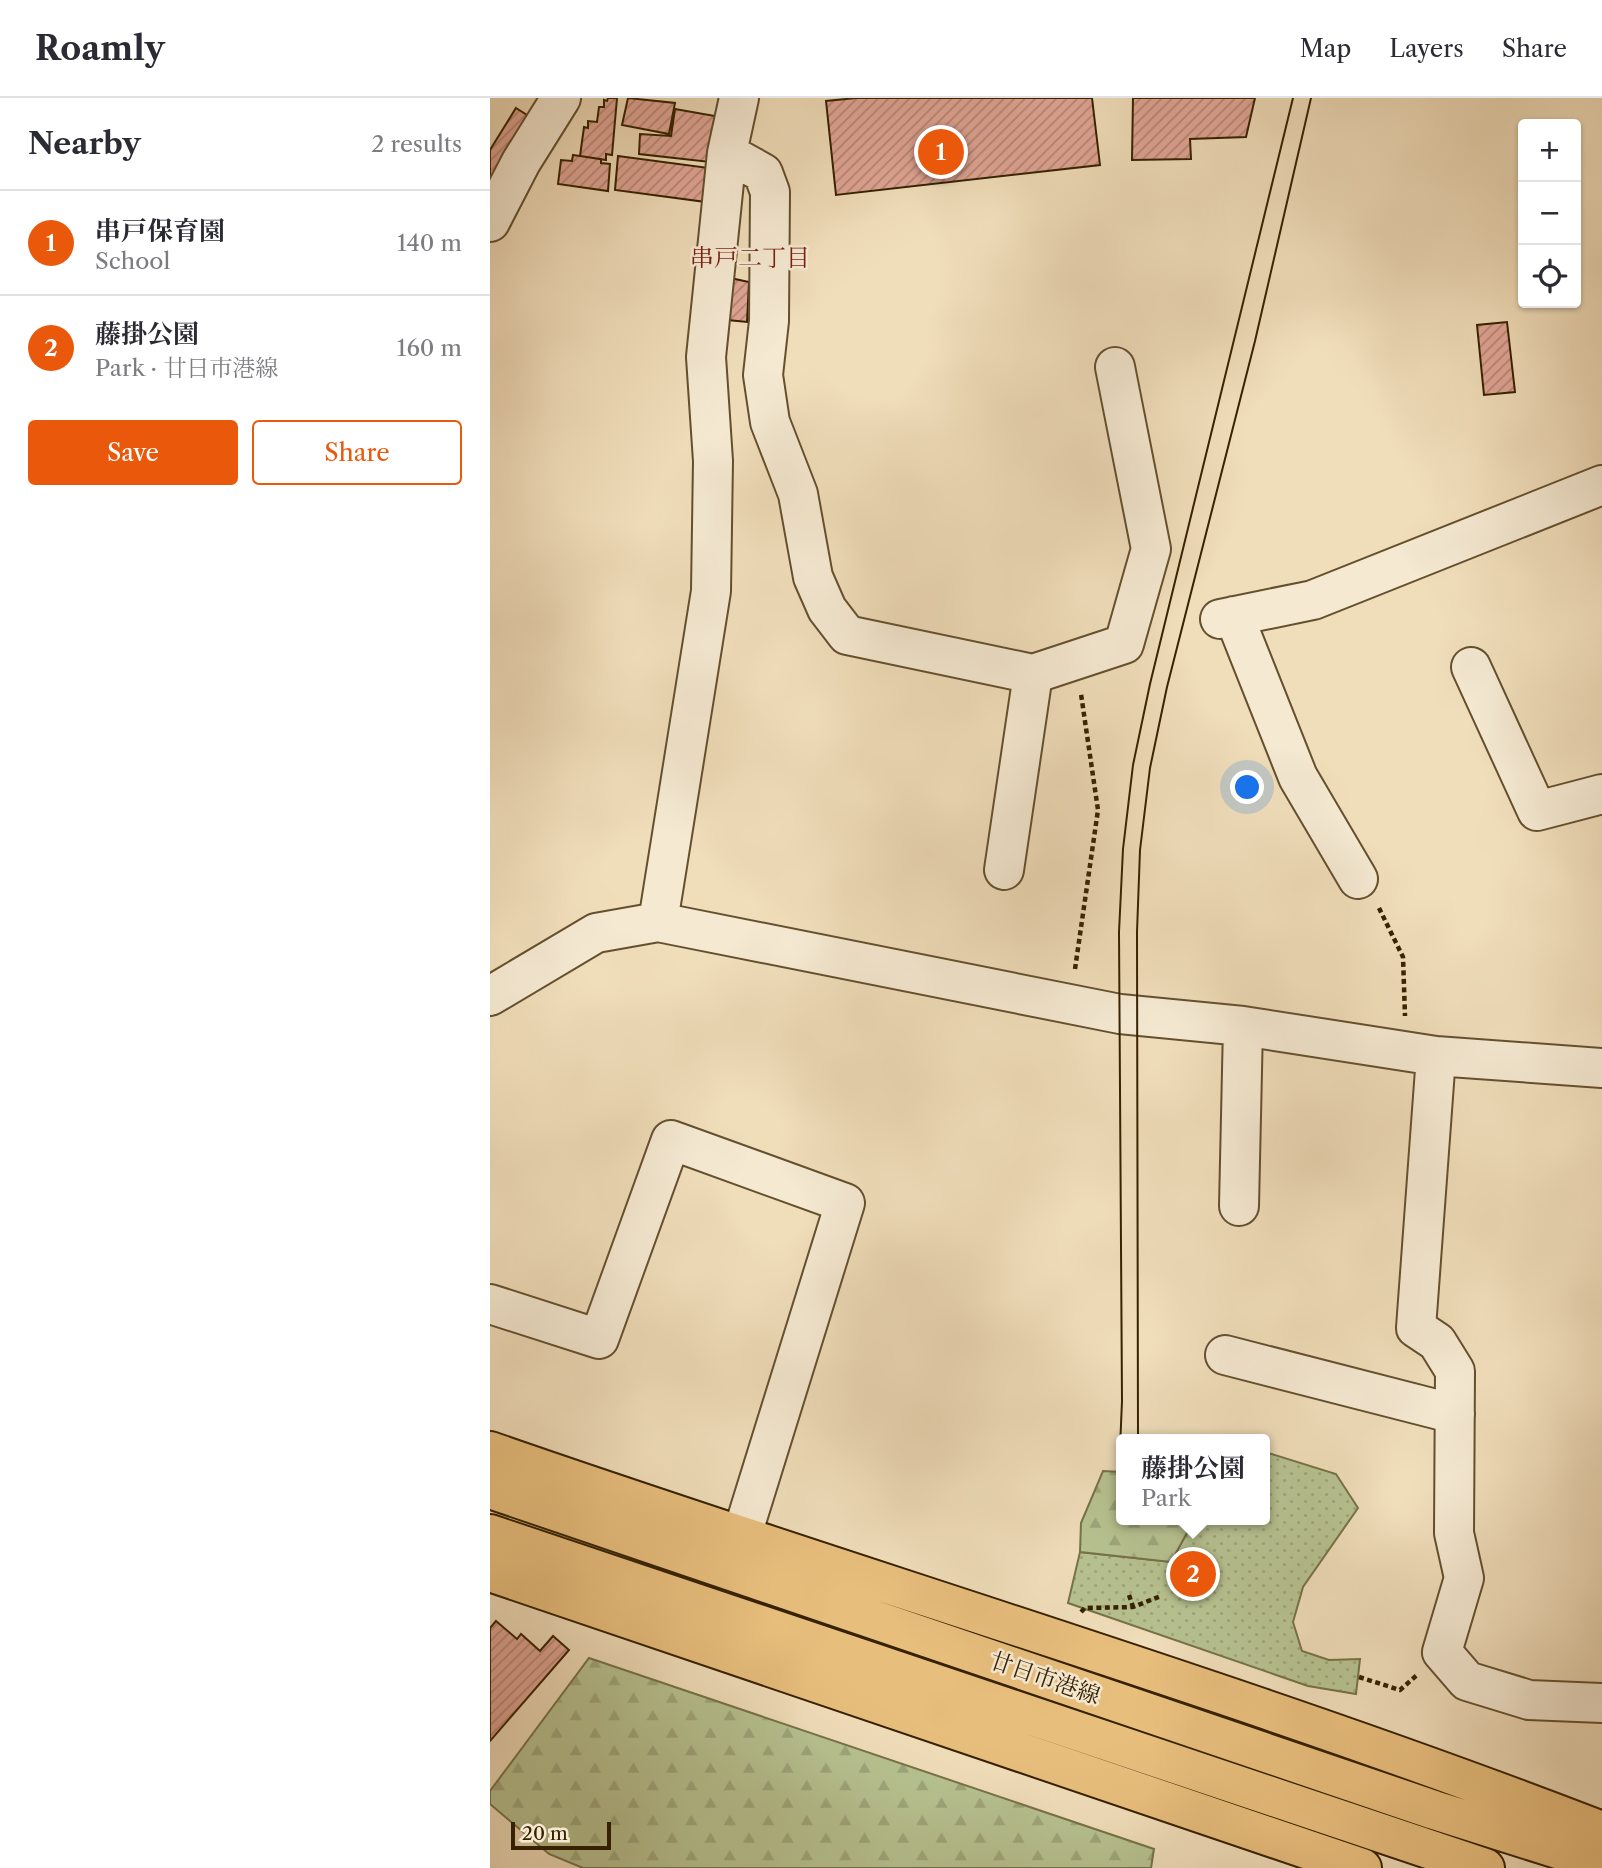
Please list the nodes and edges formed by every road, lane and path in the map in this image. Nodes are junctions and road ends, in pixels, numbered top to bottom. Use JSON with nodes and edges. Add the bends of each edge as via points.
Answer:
{"nodes":[{"id":1,"x":561,"y":98,"type":"edge"},
{"id":2,"x":739,"y":98,"type":"edge"},
{"id":3,"x":727,"y":153,"type":"junction"},
{"id":4,"x":490,"y":222,"type":"edge"},
{"id":5,"x":1115,"y":368,"type":"dead end"},
{"id":6,"x":1602,"y":485,"type":"edge"},
{"id":7,"x":1076,"y":660,"type":"junction"},
{"id":8,"x":1471,"y":667,"type":"dead end"},
{"id":9,"x":1033,"y":674,"type":"junction"},
{"id":10,"x":1602,"y":793,"type":"edge"},
{"id":11,"x":1004,"y":870,"type":"dead end"},
{"id":12,"x":1358,"y":879,"type":"joint"},
{"id":13,"x":657,"y":922,"type":"junction"},
{"id":14,"x":490,"y":996,"type":"edge"},
{"id":15,"x":1070,"y":1005,"type":"junction"},
{"id":16,"x":1243,"y":1026,"type":"junction"},
{"id":17,"x":1421,"y":1054,"type":"junction"},
{"id":18,"x":1602,"y":1068,"type":"edge"},
{"id":19,"x":1239,"y":1206,"type":"dead end"},
{"id":20,"x":490,"y":1304,"type":"edge"},
{"id":21,"x":1225,"y":1355,"type":"dead end"},
{"id":22,"x":1455,"y":1414,"type":"junction"},
{"id":23,"x":490,"y":1451,"type":"edge"},
{"id":24,"x":490,"y":1489,"type":"edge"},
{"id":25,"x":490,"y":1534,"type":"edge"},
{"id":26,"x":741,"y":1538,"type":"junction"},
{"id":27,"x":490,"y":1572,"type":"edge"},
{"id":28,"x":1129,"y":1595,"type":"dead end"},
{"id":29,"x":1161,"y":1596,"type":"dead end"},
{"id":30,"x":1133,"y":1607,"type":"junction"},
{"id":31,"x":1043,"y":1636,"type":"junction"},
{"id":32,"x":1442,"y":1652,"type":"junction"},
{"id":33,"x":1359,"y":1677,"type":"dead end"},
{"id":34,"x":1602,"y":1703,"type":"edge"},
{"id":35,"x":1602,"y":1831,"type":"edge"},
{"id":36,"x":1305,"y":1859,"type":"edge"},
{"id":37,"x":1602,"y":1863,"type":"edge"},
{"id":38,"x":1362,"y":1868,"type":"edge"},
{"id":39,"x":1485,"y":1868,"type":"edge"}],
"edges":[{"from":1,"to":4,"type":"street"},
{"from":2,"to":3,"type":"street"},
{"from":3,"to":9,"type":"street","via":[[763,173],[770,192],[769,321],[763,375],[770,422],[798,494],[813,577],[827,609],[847,635]]},
{"from":3,"to":13,"type":"street","via":[[706,357],[713,461],[711,591]]},
{"from":5,"to":7,"type":"street","via":[[1151,549],[1124,644]]},
{"from":6,"to":12,"type":"street","via":[[1312,600],[1227,617],[1298,777]]},
{"from":7,"to":9,"type":"street"},
{"from":7,"to":15,"type":"path","via":[[1098,810]]},
{"from":8,"to":10,"type":"street","via":[[1537,811]]},
{"from":9,"to":11,"type":"street"},
{"from":12,"to":17,"type":"path","via":[[1386,917],[1403,957]]},
{"from":13,"to":14,"type":"street","via":[[596,933]]},
{"from":13,"to":15,"type":"street"},
{"from":15,"to":16,"type":"street"},
{"from":16,"to":17,"type":"street"},
{"from":16,"to":19,"type":"street"},
{"from":17,"to":18,"type":"street"},
{"from":17,"to":22,"type":"street","via":[[1416,1328],[1437,1342],[1455,1371]]},
{"from":20,"to":26,"type":"street","via":[[599,1339],[671,1140],[845,1203]]},
{"from":21,"to":22,"type":"street"},
{"from":22,"to":32,"type":"street","via":[[1454,1533],[1464,1578]]},
{"from":23,"to":26,"type":"main road"},
{"from":24,"to":37,"type":"main road","name":"廿日市港線"},
{"from":25,"to":39,"type":"main road","name":"廿日市港線"},
{"from":26,"to":31,"type":"main road"},
{"from":27,"to":36,"type":"main road"},
{"from":28,"to":30,"type":"path"},
{"from":29,"to":30,"type":"path"},
{"from":30,"to":31,"type":"path","via":[[1086,1608]]},
{"from":31,"to":35,"type":"main road","via":[[1444,1770]]},
{"from":32,"to":33,"type":"path","via":[[1400,1690]]},
{"from":32,"to":34,"type":"street","via":[[1467,1681],[1529,1700]]},
{"from":36,"to":38,"type":"main road"}]}
